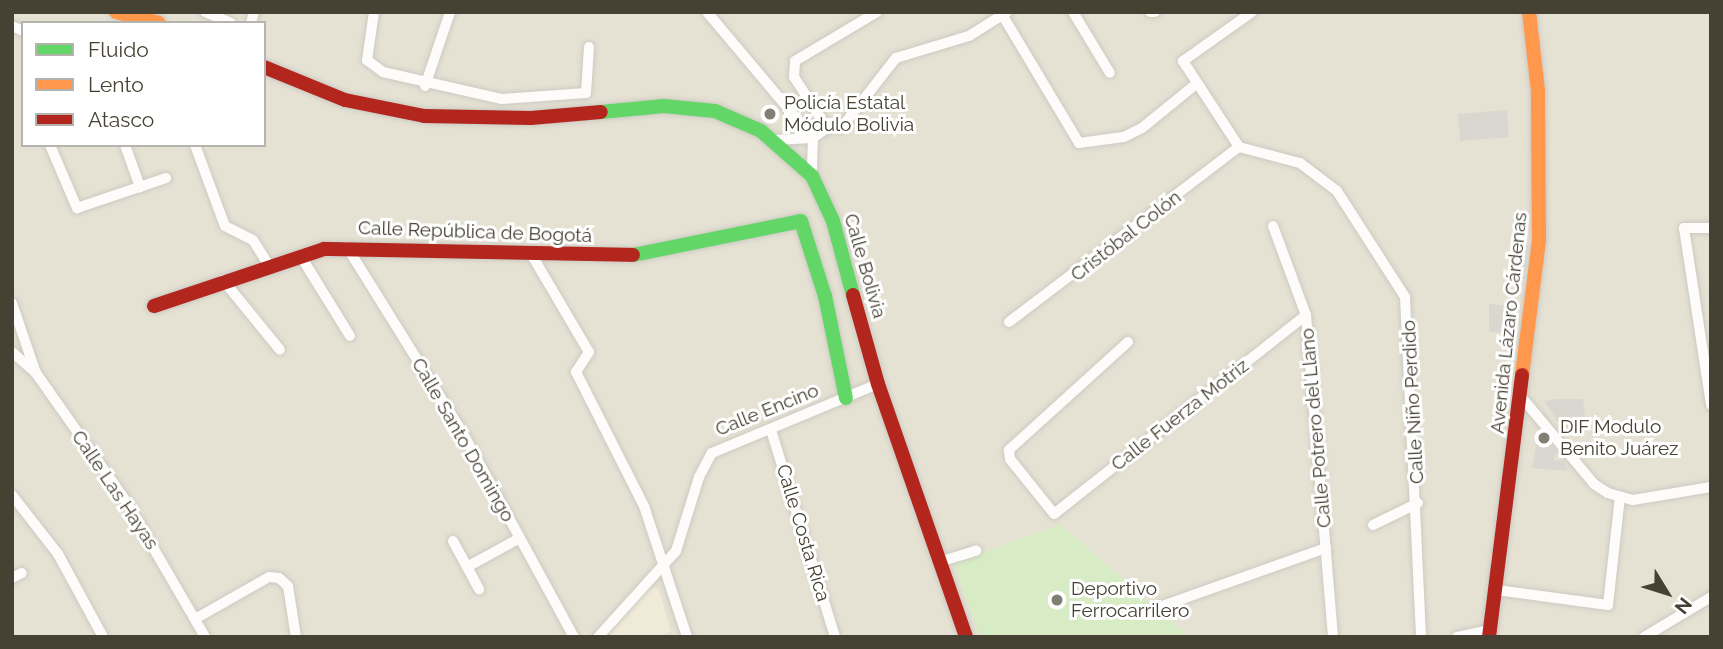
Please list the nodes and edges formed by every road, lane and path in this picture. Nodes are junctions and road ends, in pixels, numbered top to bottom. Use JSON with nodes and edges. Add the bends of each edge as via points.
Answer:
{"nodes":[{"id":1,"x":116,"y":12,"type":"edge"},
{"id":2,"x":205,"y":12,"type":"edge"},
{"id":3,"x":374,"y":12,"type":"edge"},
{"id":4,"x":450,"y":12,"type":"edge"},
{"id":5,"x":707,"y":12,"type":"edge"},
{"id":6,"x":877,"y":12,"type":"edge"},
{"id":7,"x":1073,"y":12,"type":"edge"},
{"id":8,"x":1252,"y":12,"type":"edge"},
{"id":9,"x":1529,"y":12,"type":"edge"},
{"id":10,"x":1005,"y":14,"type":"edge"},
{"id":11,"x":151,"y":21,"type":"edge"},
{"id":12,"x":226,"y":21,"type":"edge"},
{"id":13,"x":589,"y":47,"type":"dead end"},
{"id":14,"x":266,"y":69,"type":"edge"},
{"id":15,"x":1110,"y":74,"type":"dead end"},
{"id":16,"x":1195,"y":85,"type":"junction"},
{"id":17,"x":425,"y":86,"type":"junction"},
{"id":18,"x":529,"y":100,"type":"junction"},
{"id":19,"x":531,"y":118,"type":"junction"},
{"id":20,"x":827,"y":128,"type":"junction"},
{"id":21,"x":813,"y":138,"type":"junction"},
{"id":22,"x":773,"y":140,"type":"junction"},
{"id":23,"x":51,"y":147,"type":"edge"},
{"id":24,"x":126,"y":147,"type":"edge"},
{"id":25,"x":196,"y":147,"type":"edge"},
{"id":26,"x":1239,"y":147,"type":"junction"},
{"id":27,"x":811,"y":176,"type":"junction"},
{"id":28,"x":166,"y":178,"type":"dead end"},
{"id":29,"x":140,"y":187,"type":"junction"},
{"id":30,"x":801,"y":221,"type":"joint"},
{"id":31,"x":1273,"y":226,"type":"dead end"},
{"id":32,"x":1711,"y":228,"type":"edge"},
{"id":33,"x":347,"y":247,"type":"junction"},
{"id":34,"x":530,"y":252,"type":"junction"},
{"id":35,"x":300,"y":255,"type":"junction"},
{"id":36,"x":268,"y":264,"type":"junction"},
{"id":37,"x":223,"y":280,"type":"junction"},
{"id":38,"x":12,"y":303,"type":"edge"},
{"id":39,"x":154,"y":306,"type":"dead end"},
{"id":40,"x":1306,"y":315,"type":"junction"},
{"id":41,"x":1009,"y":322,"type":"dead end"},
{"id":42,"x":350,"y":336,"type":"dead end"},
{"id":43,"x":1128,"y":342,"type":"dead end"},
{"id":44,"x":280,"y":350,"type":"dead end"},
{"id":45,"x":12,"y":352,"type":"edge"},
{"id":46,"x":36,"y":373,"type":"junction"},
{"id":47,"x":878,"y":384,"type":"junction"},
{"id":48,"x":846,"y":398,"type":"junction"},
{"id":49,"x":1523,"y":399,"type":"junction"},
{"id":50,"x":1711,"y":405,"type":"edge"},
{"id":51,"x":771,"y":430,"type":"junction"},
{"id":52,"x":1711,"y":487,"type":"edge"},
{"id":53,"x":12,"y":495,"type":"edge"},
{"id":54,"x":1620,"y":497,"type":"junction"},
{"id":55,"x":1418,"y":503,"type":"junction"},
{"id":56,"x":1373,"y":525,"type":"dead end"},
{"id":57,"x":520,"y":538,"type":"junction"},
{"id":58,"x":453,"y":541,"type":"dead end"},
{"id":59,"x":1326,"y":548,"type":"junction"},
{"id":60,"x":976,"y":551,"type":"dead end"},
{"id":61,"x":939,"y":562,"type":"junction"},
{"id":62,"x":467,"y":567,"type":"junction"},
{"id":63,"x":663,"y":568,"type":"junction"},
{"id":64,"x":479,"y":589,"type":"dead end"},
{"id":65,"x":1497,"y":590,"type":"junction"},
{"id":66,"x":1711,"y":597,"type":"edge"},
{"id":67,"x":1162,"y":606,"type":"dead end"},
{"id":68,"x":195,"y":619,"type":"junction"},
{"id":69,"x":1489,"y":634,"type":"edge"},
{"id":70,"x":103,"y":637,"type":"edge"},
{"id":71,"x":205,"y":637,"type":"edge"},
{"id":72,"x":296,"y":637,"type":"edge"},
{"id":73,"x":574,"y":637,"type":"edge"},
{"id":74,"x":598,"y":637,"type":"edge"},
{"id":75,"x":687,"y":637,"type":"edge"},
{"id":76,"x":835,"y":637,"type":"edge"},
{"id":77,"x":966,"y":637,"type":"edge"},
{"id":78,"x":1333,"y":637,"type":"edge"},
{"id":79,"x":1421,"y":637,"type":"edge"},
{"id":80,"x":1457,"y":637,"type":"edge"},
{"id":81,"x":1644,"y":637,"type":"edge"}],
"edges":[{"from":1,"to":11,"type":"main road"},
{"from":2,"to":12,"type":"street"},
{"from":3,"to":17,"type":"street","via":[[367,60],[383,72]]},
{"from":4,"to":17,"type":"street"},
{"from":5,"to":21,"type":"street"},
{"from":6,"to":20,"type":"street","via":[[795,61],[794,77]]},
{"from":7,"to":15,"type":"street"},
{"from":8,"to":16,"type":"street","via":[[1183,61]]},
{"from":9,"to":49,"type":"main road","name":"Avenida Lázaro Cárdenas","via":[[1538,92],[1539,240]]},
{"from":10,"to":16,"type":"street","via":[[1079,143],[1124,137]]},
{"from":10,"to":20,"type":"street","via":[[953,42],[895,58],[852,119]]},
{"from":13,"to":18,"type":"street","via":[[586,93]]},
{"from":14,"to":19,"type":"main road","name":"Calle Bolivia","via":[[345,100],[424,116]]},
{"from":16,"to":26,"type":"street"},
{"from":17,"to":18,"type":"street"},
{"from":18,"to":19,"type":"street"},
{"from":19,"to":22,"type":"main road","name":"Calle Bolivia","via":[[690,107],[741,120]]},
{"from":20,"to":21,"type":"street"},
{"from":21,"to":22,"type":"street"},
{"from":21,"to":27,"type":"street"},
{"from":22,"to":27,"type":"main road","name":"Calle Bolivia"},
{"from":23,"to":29,"type":"street","via":[[73,205],[81,209]]},
{"from":24,"to":29,"type":"street"},
{"from":25,"to":36,"type":"street","via":[[225,226],[253,240]]},
{"from":26,"to":41,"type":"street","name":"Cristóbal Colón"},
{"from":26,"to":55,"type":"street","name":"Calle Niño Perdido","via":[[1300,163],[1337,191],[1405,297]]},
{"from":27,"to":47,"type":"main road","name":"Calle Bolivia","via":[[833,221]]},
{"from":28,"to":29,"type":"street"},
{"from":30,"to":34,"type":"main road","name":"Calle República de Bogotá","via":[[657,254]]},
{"from":30,"to":48,"type":"main road","name":"Calle Encino","via":[[825,296]]},
{"from":31,"to":40,"type":"street","name":"Calle Potrero del Llano"},
{"from":32,"to":50,"type":"street","via":[[1684,228]]},
{"from":33,"to":34,"type":"main road","name":"Calle República de Bogotá"},
{"from":33,"to":35,"type":"main road","name":"Calle República de Bogotá"},
{"from":33,"to":57,"type":"street","name":"Calle Santo Domingo","via":[[460,430]]},
{"from":34,"to":63,"type":"street","via":[[589,352],[576,372],[624,461]]},
{"from":35,"to":36,"type":"main road","name":"Calle República de Bogotá"},
{"from":35,"to":42,"type":"street"},
{"from":36,"to":37,"type":"main road","name":"Calle República de Bogotá"},
{"from":37,"to":39,"type":"main road","name":"Calle República de Bogotá"},
{"from":37,"to":44,"type":"street"},
{"from":38,"to":46,"type":"street"},
{"from":40,"to":43,"type":"street","name":"Calle Fuerza Motriz","via":[[1054,514],[1010,459],[1009,450]]},
{"from":40,"to":59,"type":"street","name":"Calle Potrero del Llano"},
{"from":45,"to":46,"type":"street","name":"Calle Las Hayas"},
{"from":46,"to":68,"type":"street","name":"Calle Las Hayas","via":[[126,500]]},
{"from":47,"to":48,"type":"street","name":"Calle Encino"},
{"from":47,"to":61,"type":"main road","name":"Calle Bolivia"},
{"from":48,"to":51,"type":"street","name":"Calle Encino"},
{"from":49,"to":54,"type":"street","via":[[1594,484]]},
{"from":49,"to":65,"type":"main road","name":"Avenida Lázaro Cárdenas"},
{"from":51,"to":63,"type":"street","name":"Calle Encino","via":[[726,443],[712,453],[699,477],[683,537]]},
{"from":51,"to":76,"type":"street","name":"Calle Costa Rica"},
{"from":52,"to":54,"type":"street","via":[[1633,500]]},
{"from":53,"to":70,"type":"street","via":[[58,554]]},
{"from":54,"to":65,"type":"street","via":[[1608,605]]},
{"from":55,"to":56,"type":"street"},
{"from":55,"to":79,"type":"street","name":"Calle Niño Perdido"},
{"from":57,"to":62,"type":"street"},
{"from":57,"to":73,"type":"street","name":"Calle Santo Domingo"},
{"from":58,"to":62,"type":"street"},
{"from":59,"to":67,"type":"street"},
{"from":59,"to":78,"type":"street","name":"Calle Potrero del Llano"},
{"from":60,"to":61,"type":"street"},
{"from":61,"to":77,"type":"main road","name":"Calle Bolivia"},
{"from":62,"to":64,"type":"street"},
{"from":63,"to":74,"type":"street","name":"Calle Encino"},
{"from":63,"to":75,"type":"street"},
{"from":65,"to":69,"type":"main road","name":"Avenida Lázaro Cárdenas"},
{"from":66,"to":81,"type":"street"},
{"from":68,"to":71,"type":"street","name":"Calle Las Hayas"},
{"from":68,"to":72,"type":"street","via":[[269,577],[279,578],[289,586]]},
{"from":69,"to":80,"type":"street"}]}
